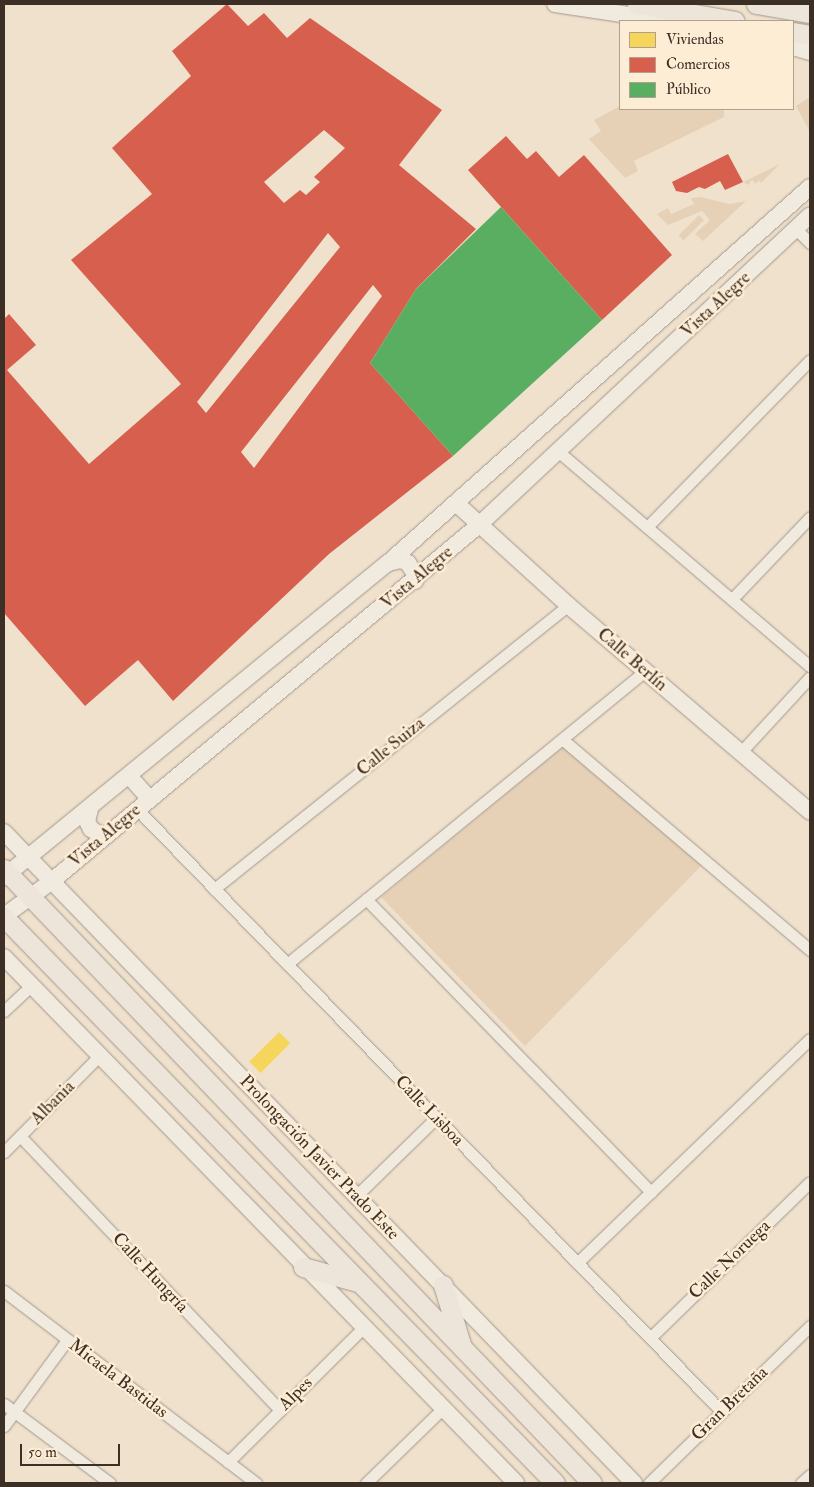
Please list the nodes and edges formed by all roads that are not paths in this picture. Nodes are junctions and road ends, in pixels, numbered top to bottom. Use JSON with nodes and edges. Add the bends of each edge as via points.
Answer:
{"nodes":[{"id":1,"x":555,"y":4,"type":"edge"},
{"id":2,"x":637,"y":4,"type":"edge"},
{"id":3,"x":756,"y":4,"type":"edge"},
{"id":4,"x":810,"y":13,"type":"edge"},
{"id":5,"x":661,"y":20,"type":"edge"},
{"id":6,"x":729,"y":20,"type":"edge"},
{"id":7,"x":794,"y":32,"type":"edge"},
{"id":8,"x":810,"y":35,"type":"edge"},
{"id":9,"x":794,"y":47,"type":"edge"},
{"id":10,"x":810,"y":52,"type":"edge"},
{"id":11,"x":805,"y":193,"type":"edge"},
{"id":12,"x":810,"y":210,"type":"edge"},
{"id":13,"x":810,"y":216,"type":"edge"},
{"id":14,"x":796,"y":229,"type":"junction"},
{"id":15,"x":810,"y":243,"type":"edge"},
{"id":16,"x":810,"y":360,"type":"edge"},
{"id":17,"x":558,"y":452,"type":"junction"},
{"id":18,"x":457,"y":504,"type":"junction"},
{"id":19,"x":810,"y":517,"type":"edge"},
{"id":20,"x":479,"y":525,"type":"junction"},
{"id":21,"x":648,"y":527,"type":"junction"},
{"id":22,"x":388,"y":563,"type":"junction"},
{"id":23,"x":415,"y":581,"type":"junction"},
{"id":24,"x":732,"y":599,"type":"junction"},
{"id":25,"x":568,"y":605,"type":"junction"},
{"id":26,"x":810,"y":666,"type":"edge"},
{"id":27,"x":645,"y":672,"type":"junction"},
{"id":28,"x":810,"y":677,"type":"edge"},
{"id":29,"x":562,"y":739,"type":"junction"},
{"id":30,"x":740,"y":753,"type":"junction"},
{"id":31,"x":130,"y":777,"type":"junction"},
{"id":32,"x":143,"y":804,"type":"junction"},
{"id":33,"x":90,"y":809,"type":"junction"},
{"id":34,"x":810,"y":812,"type":"edge"},
{"id":35,"x":4,"y":832,"type":"edge"},
{"id":36,"x":108,"y":834,"type":"junction"},
{"id":37,"x":29,"y":858,"type":"junction"},
{"id":38,"x":5,"y":873,"type":"edge"},
{"id":39,"x":52,"y":881,"type":"junction"},
{"id":40,"x":214,"y":889,"type":"junction"},
{"id":41,"x":31,"y":897,"type":"junction"},
{"id":42,"x":366,"y":899,"type":"junction"},
{"id":43,"x":4,"y":916,"type":"edge"},
{"id":44,"x":810,"y":950,"type":"edge"},
{"id":45,"x":4,"y":957,"type":"edge"},
{"id":46,"x":287,"y":964,"type":"junction"},
{"id":47,"x":32,"y":985,"type":"junction"},
{"id":48,"x":4,"y":1011,"type":"edge"},
{"id":49,"x":810,"y":1039,"type":"edge"},
{"id":50,"x":101,"y":1054,"type":"junction"},
{"id":51,"x":436,"y":1118,"type":"junction"},
{"id":52,"x":20,"y":1136,"type":"junction"},
{"id":53,"x":4,"y":1152,"type":"edge"},
{"id":54,"x":810,"y":1182,"type":"edge"},
{"id":55,"x":651,"y":1192,"type":"junction"},
{"id":56,"x":356,"y":1196,"type":"junction"},
{"id":57,"x":577,"y":1263,"type":"junction"},
{"id":58,"x":304,"y":1267,"type":"junction"},
{"id":59,"x":359,"y":1282,"type":"junction"},
{"id":60,"x":442,"y":1285,"type":"junction"},
{"id":61,"x":4,"y":1291,"type":"edge"},
{"id":62,"x":810,"y":1326,"type":"edge"},
{"id":63,"x":364,"y":1327,"type":"junction"},
{"id":64,"x":650,"y":1338,"type":"junction"},
{"id":65,"x":67,"y":1340,"type":"junction"},
{"id":66,"x":463,"y":1351,"type":"junction"},
{"id":67,"x":4,"y":1404,"type":"edge"},
{"id":68,"x":443,"y":1408,"type":"junction"},
{"id":69,"x":280,"y":1410,"type":"junction"},
{"id":70,"x":14,"y":1412,"type":"junction"},
{"id":71,"x":722,"y":1412,"type":"junction"},
{"id":72,"x":4,"y":1426,"type":"edge"},
{"id":73,"x":228,"y":1462,"type":"junction"},
{"id":74,"x":810,"y":1474,"type":"edge"},
{"id":75,"x":110,"y":1483,"type":"edge"},
{"id":76,"x":254,"y":1483,"type":"edge"},
{"id":77,"x":366,"y":1483,"type":"edge"},
{"id":78,"x":516,"y":1483,"type":"edge"},
{"id":79,"x":555,"y":1483,"type":"edge"},
{"id":80,"x":592,"y":1483,"type":"edge"},
{"id":81,"x":634,"y":1483,"type":"edge"},
{"id":82,"x":649,"y":1483,"type":"edge"},
{"id":83,"x":801,"y":1483,"type":"edge"}],
"edges":[{"from":1,"to":5,"type":"street"},
{"from":2,"to":6,"type":"main road"},
{"from":3,"to":4,"type":"main road"},
{"from":7,"to":8,"type":"main road"},
{"from":9,"to":10,"type":"street"},
{"from":11,"to":12,"type":"street"},
{"from":11,"to":18,"type":"street","name":"Vista Alegre"},
{"from":13,"to":14,"type":"street","name":"Vista Alegre"},
{"from":14,"to":15,"type":"street"},
{"from":14,"to":17,"type":"street","name":"Vista Alegre"},
{"from":16,"to":21,"type":"street"},
{"from":17,"to":20,"type":"street","name":"Vista Alegre"},
{"from":17,"to":21,"type":"street"},
{"from":18,"to":20,"type":"street","name":"Calle Berlín"},
{"from":18,"to":22,"type":"street","name":"Vista Alegre"},
{"from":19,"to":24,"type":"street"},
{"from":20,"to":23,"type":"street","name":"Vista Alegre"},
{"from":20,"to":25,"type":"street","name":"Calle Berlín"},
{"from":21,"to":24,"type":"street"},
{"from":22,"to":23,"type":"street","via":[[394,560],[408,563],[415,574]]},
{"from":22,"to":31,"type":"street","name":"Vista Alegre"},
{"from":23,"to":32,"type":"street","name":"Vista Alegre"},
{"from":24,"to":26,"type":"street"},
{"from":25,"to":27,"type":"street","name":"Calle Berlín"},
{"from":25,"to":40,"type":"street","name":"Calle Suiza"},
{"from":27,"to":29,"type":"street"},
{"from":27,"to":30,"type":"street","name":"Calle Berlín"},
{"from":28,"to":30,"type":"street"},
{"from":29,"to":42,"type":"street"},
{"from":29,"to":44,"type":"street"},
{"from":30,"to":34,"type":"street","name":"Calle Berlín"},
{"from":31,"to":32,"type":"street"},
{"from":31,"to":33,"type":"street","name":"Vista Alegre"},
{"from":32,"to":36,"type":"street","name":"Vista Alegre"},
{"from":32,"to":40,"type":"street","name":"Calle Lisboa"},
{"from":33,"to":36,"type":"street","via":[[87,821],[91,829],[99,834]]},
{"from":33,"to":37,"type":"street","name":"Vista Alegre"},
{"from":35,"to":37,"type":"street","name":"Prolongación Javier Prado Este"},
{"from":36,"to":39,"type":"street","name":"Vista Alegre"},
{"from":37,"to":38,"type":"street","name":"Vista Alegre"},
{"from":37,"to":39,"type":"street","name":"Prolongación Javier Prado Este"},
{"from":38,"to":41,"type":"main road","name":"Prolongación Javier Prado Este"},
{"from":39,"to":41,"type":"street","name":"Vista Alegre"},
{"from":39,"to":56,"type":"street","name":"Prolongación Javier Prado Este"},
{"from":40,"to":46,"type":"street","name":"Calle Lisboa"},
{"from":41,"to":43,"type":"street","name":"Vista Alegre"},
{"from":41,"to":66,"type":"main road","name":"Prolongación Javier Prado Este"},
{"from":42,"to":46,"type":"street"},
{"from":42,"to":55,"type":"street"},
{"from":43,"to":59,"type":"main road"},
{"from":45,"to":47,"type":"street"},
{"from":46,"to":51,"type":"street","name":"Calle Lisboa"},
{"from":47,"to":48,"type":"street"},
{"from":47,"to":50,"type":"street"},
{"from":49,"to":55,"type":"street"},
{"from":50,"to":52,"type":"street","name":"Albania"},
{"from":50,"to":58,"type":"street"},
{"from":51,"to":56,"type":"street"},
{"from":51,"to":57,"type":"street","name":"Calle Lisboa"},
{"from":52,"to":53,"type":"street","name":"Albania"},
{"from":52,"to":69,"type":"street","name":"Calle Hungría"},
{"from":54,"to":64,"type":"street","name":"Calle Noruega"},
{"from":55,"to":57,"type":"street"},
{"from":56,"to":60,"type":"street","name":"Prolongación Javier Prado Este"},
{"from":57,"to":64,"type":"street","name":"Calle Lisboa"},
{"from":58,"to":59,"type":"main road"},
{"from":58,"to":63,"type":"street"},
{"from":59,"to":79,"type":"main road"},
{"from":60,"to":66,"type":"main road"},
{"from":60,"to":81,"type":"street","name":"Prolongación Javier Prado Este"},
{"from":61,"to":65,"type":"street","name":"Micaela Bastidas"},
{"from":62,"to":71,"type":"street","name":"Gran Bretaña"},
{"from":63,"to":68,"type":"street"},
{"from":63,"to":69,"type":"street","name":"Alpes"},
{"from":64,"to":71,"type":"street","name":"Calle Lisboa"},
{"from":65,"to":70,"type":"street"},
{"from":65,"to":73,"type":"street","name":"Micaela Bastidas"},
{"from":66,"to":80,"type":"main road","name":"Prolongación Javier Prado Este"},
{"from":67,"to":70,"type":"street"},
{"from":68,"to":77,"type":"street"},
{"from":68,"to":78,"type":"street"},
{"from":69,"to":73,"type":"street","name":"Alpes"},
{"from":70,"to":72,"type":"street"},
{"from":70,"to":75,"type":"street"},
{"from":71,"to":82,"type":"street","name":"Gran Bretaña"},
{"from":73,"to":76,"type":"street","name":"Micaela Bastidas"},
{"from":74,"to":83,"type":"street"}]}
